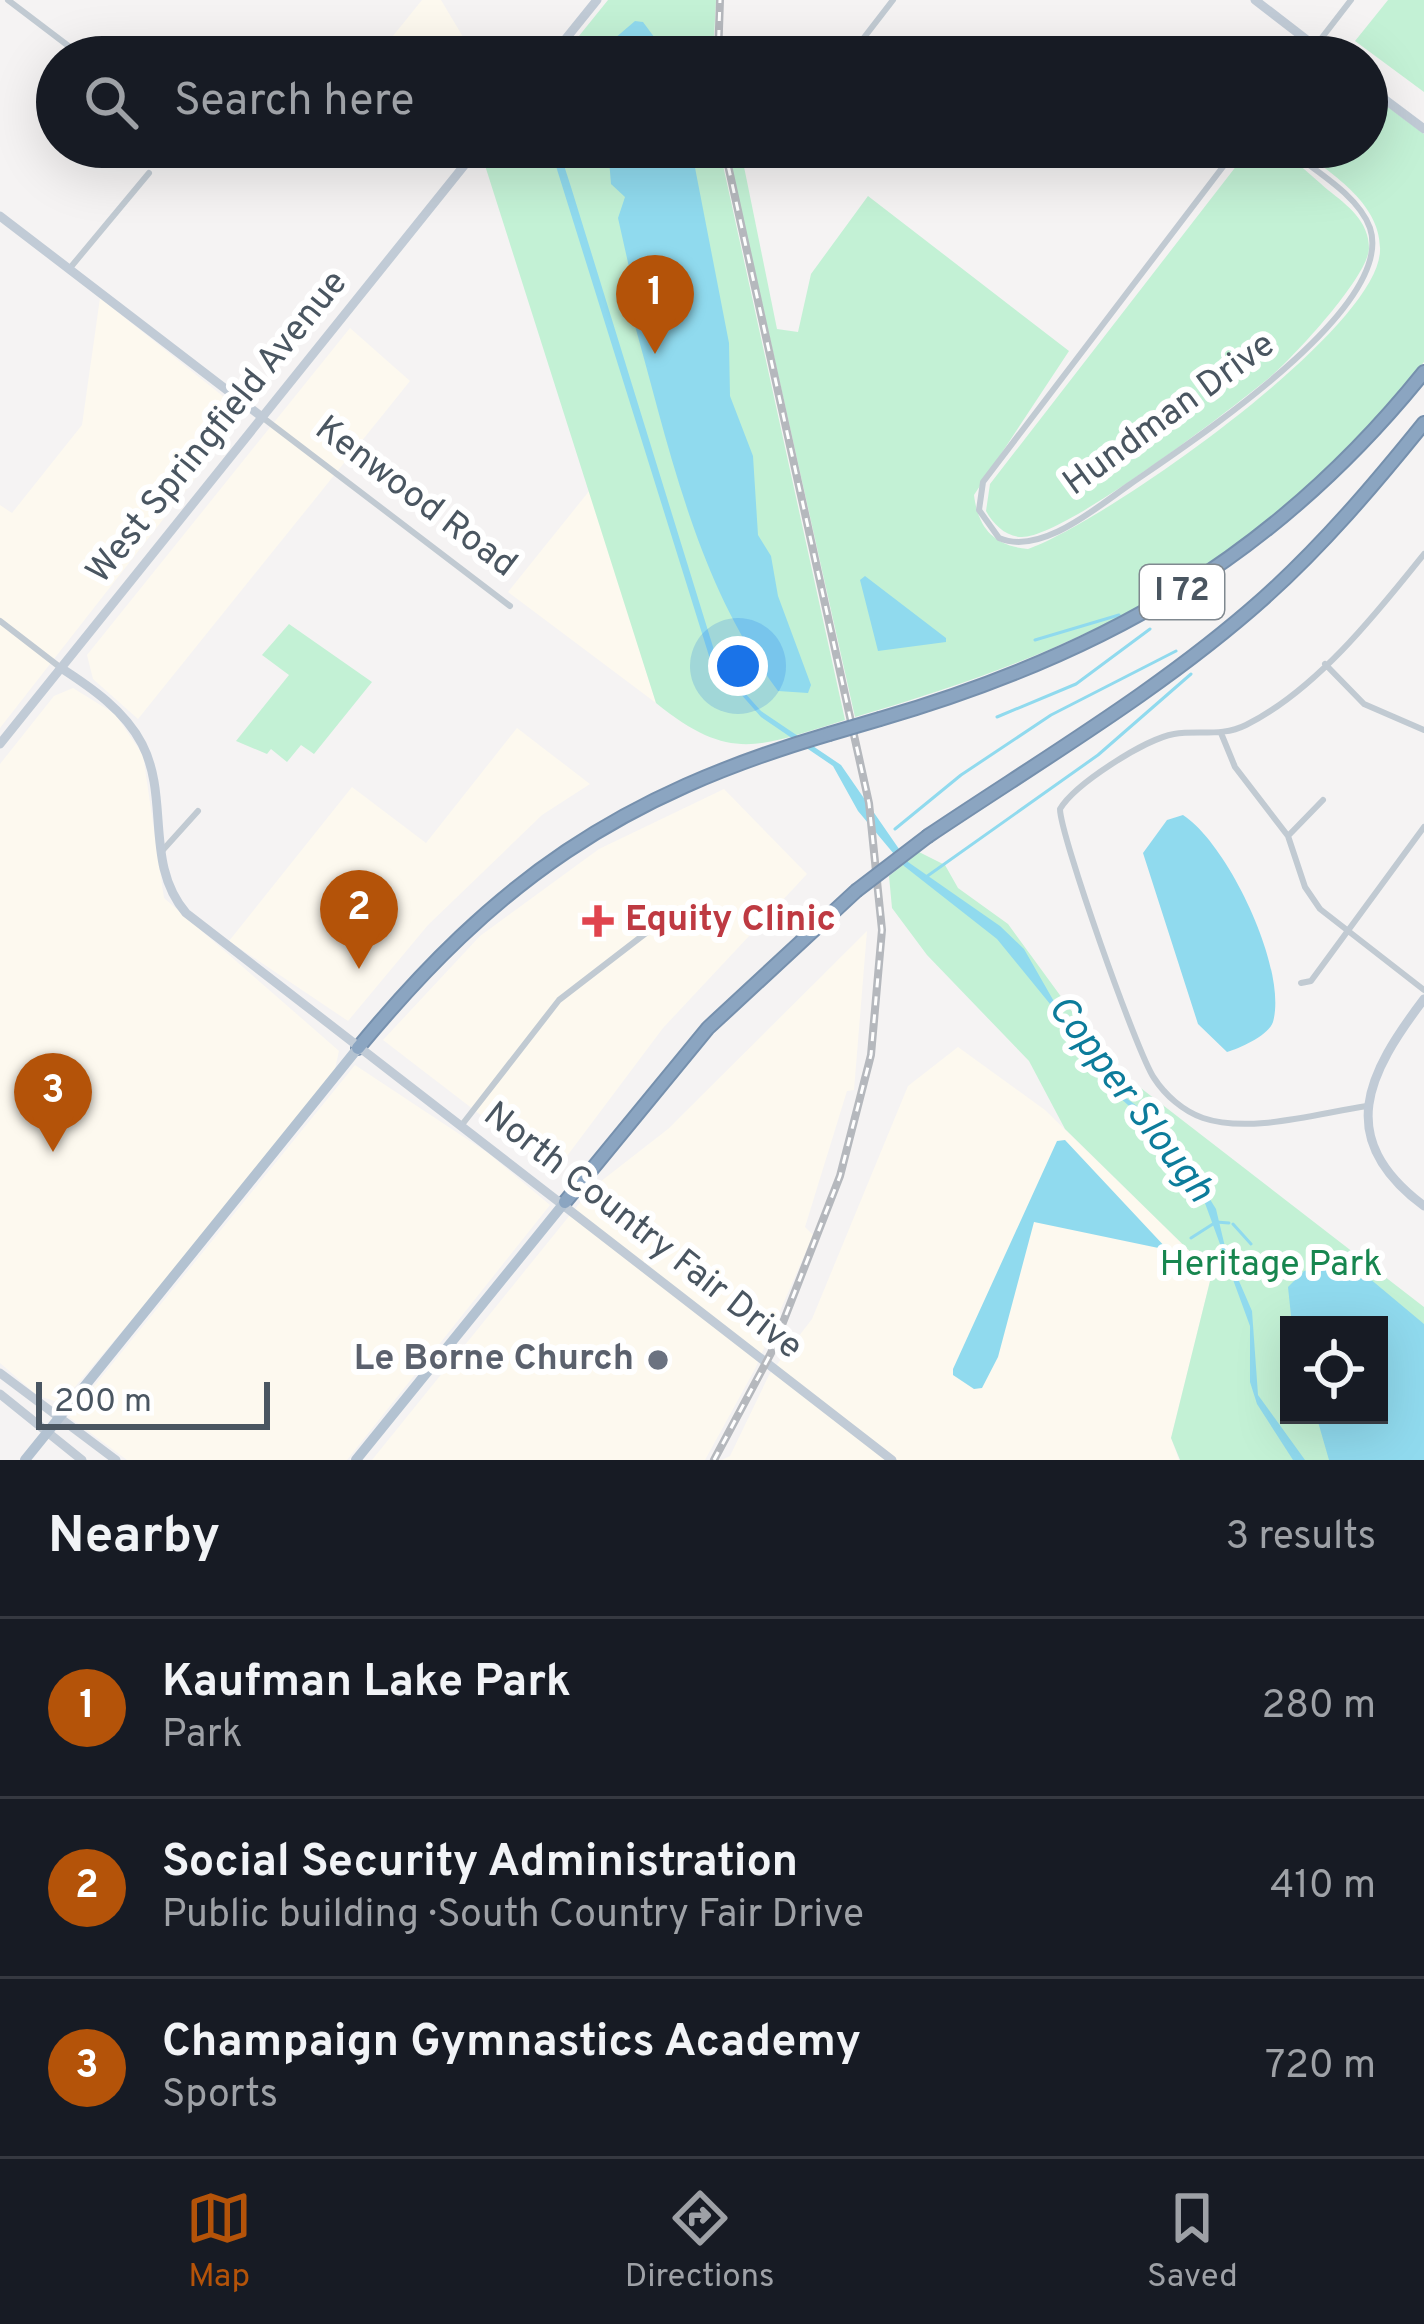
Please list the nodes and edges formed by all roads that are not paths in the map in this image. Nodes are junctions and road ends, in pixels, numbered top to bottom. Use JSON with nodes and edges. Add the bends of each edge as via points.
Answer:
{"nodes":[{"id":1,"x":8,"y":0,"type":"edge"},
{"id":2,"x":597,"y":0,"type":"edge"},
{"id":3,"x":893,"y":0,"type":"edge"},
{"id":4,"x":1255,"y":0,"type":"edge"},
{"id":5,"x":1351,"y":0,"type":"edge"},
{"id":6,"x":55,"y":36,"type":"edge"},
{"id":7,"x":568,"y":36,"type":"edge"},
{"id":8,"x":865,"y":36,"type":"edge"},
{"id":9,"x":1302,"y":36,"type":"edge"},
{"id":10,"x":1323,"y":36,"type":"edge"},
{"id":11,"x":1388,"y":102,"type":"edge"},
{"id":12,"x":1424,"y":129,"type":"edge"},
{"id":13,"x":462,"y":168,"type":"edge"},
{"id":14,"x":1222,"y":168,"type":"edge"},
{"id":15,"x":1309,"y":168,"type":"edge"},
{"id":16,"x":149,"y":173,"type":"dead end"},
{"id":17,"x":0,"y":216,"type":"edge"},
{"id":18,"x":70,"y":268,"type":"junction"},
{"id":19,"x":1424,"y":372,"type":"edge"},
{"id":20,"x":262,"y":417,"type":"junction"},
{"id":21,"x":1424,"y":423,"type":"edge"},
{"id":22,"x":1424,"y":554,"type":"edge"},
{"id":23,"x":510,"y":606,"type":"dead end"},
{"id":24,"x":0,"y":621,"type":"edge"},
{"id":25,"x":1325,"y":664,"type":"junction"},
{"id":26,"x":62,"y":668,"type":"junction"},
{"id":27,"x":1424,"y":730,"type":"edge"},
{"id":28,"x":1221,"y":733,"type":"junction"},
{"id":29,"x":0,"y":744,"type":"edge"},
{"id":30,"x":1323,"y":800,"type":"dead end"},
{"id":31,"x":198,"y":811,"type":"dead end"},
{"id":32,"x":1423,"y":833,"type":"edge"},
{"id":33,"x":1288,"y":836,"type":"junction"},
{"id":34,"x":160,"y":854,"type":"junction"},
{"id":35,"x":658,"y":923,"type":"dead end"},
{"id":36,"x":1348,"y":932,"type":"junction"},
{"id":37,"x":1301,"y":983,"type":"dead end"},
{"id":38,"x":1424,"y":994,"type":"edge"},
{"id":39,"x":358,"y":1048,"type":"junction"},
{"id":40,"x":1367,"y":1106,"type":"junction"},
{"id":41,"x":460,"y":1126,"type":"junction"},
{"id":42,"x":565,"y":1202,"type":"junction"},
{"id":43,"x":1424,"y":1206,"type":"edge"},
{"id":44,"x":0,"y":1373,"type":"edge"},
{"id":45,"x":0,"y":1394,"type":"edge"},
{"id":46,"x":58,"y":1418,"type":"junction"},
{"id":47,"x":48,"y":1431,"type":"junction"},
{"id":48,"x":25,"y":1460,"type":"edge"},
{"id":49,"x":82,"y":1460,"type":"edge"},
{"id":50,"x":116,"y":1460,"type":"edge"},
{"id":51,"x":356,"y":1460,"type":"edge"},
{"id":52,"x":892,"y":1460,"type":"edge"}],
"edges":[{"from":1,"to":6,"type":"street"},
{"from":2,"to":7,"type":"street"},
{"from":3,"to":8,"type":"street"},
{"from":4,"to":9,"type":"street"},
{"from":5,"to":10,"type":"street"},
{"from":11,"to":12,"type":"street"},
{"from":13,"to":20,"type":"street","name":"West Springfield Avenue"},
{"from":14,"to":15,"type":"street","name":"Hundman Drive","via":[[983,482],[986,526],[999,538],[1023,543],[1115,495],[1268,388],[1365,276],[1373,252],[1364,215]]},
{"from":16,"to":18,"type":"street"},
{"from":17,"to":18,"type":"street","name":"Kenwood Road"},
{"from":18,"to":20,"type":"street","name":"Kenwood Road"},
{"from":19,"to":39,"type":"highway","number":"I 72","bridge":true,"via":[[1326,481],[1183,592],[1037,668],[675,788],[550,860],[443,949]]},
{"from":20,"to":23,"type":"street","name":"Kenwood Road"},
{"from":20,"to":26,"type":"street","name":"West Springfield Avenue"},
{"from":21,"to":42,"type":"highway","bridge":true,"via":[[1261,601],[856,891],[708,1028]]},
{"from":22,"to":25,"type":"street"},
{"from":24,"to":26,"type":"street"},
{"from":25,"to":27,"type":"street","via":[[1364,704]]},
{"from":25,"to":28,"type":"street","via":[[1252,722]]},
{"from":26,"to":29,"type":"street","name":"West Springfield Avenue"},
{"from":26,"to":34,"type":"street","name":"North Country Fair Drive","via":[[124,716],[144,746]]},
{"from":28,"to":33,"type":"street","via":[[1235,767]]},
{"from":28,"to":40,"type":"street","via":[[1146,743],[1060,809],[1136,1038],[1161,1088],[1201,1117],[1241,1122]]},
{"from":30,"to":33,"type":"street"},
{"from":31,"to":34,"type":"street"},
{"from":32,"to":36,"type":"street"},
{"from":33,"to":36,"type":"street","via":[[1310,896]]},
{"from":34,"to":39,"type":"street","name":"North Country Fair Drive","via":[[186,913]]},
{"from":35,"to":41,"type":"street","via":[[559,1000]]},
{"from":36,"to":37,"type":"street"},
{"from":36,"to":38,"type":"street"},
{"from":38,"to":40,"type":"street","via":[[1378,1062]]},
{"from":39,"to":41,"type":"street","name":"North Country Fair Drive"},
{"from":39,"to":46,"type":"main road"},
{"from":40,"to":43,"type":"street","via":[[1384,1167]]},
{"from":41,"to":42,"type":"street","name":"North Country Fair Drive"},
{"from":42,"to":51,"type":"main road"},
{"from":42,"to":52,"type":"street","name":"North Country Fair Drive"},
{"from":44,"to":46,"type":"street"},
{"from":45,"to":47,"type":"street"},
{"from":46,"to":47,"type":"main road"},
{"from":46,"to":50,"type":"street"},
{"from":47,"to":48,"type":"main road"},
{"from":47,"to":49,"type":"street"}]}
